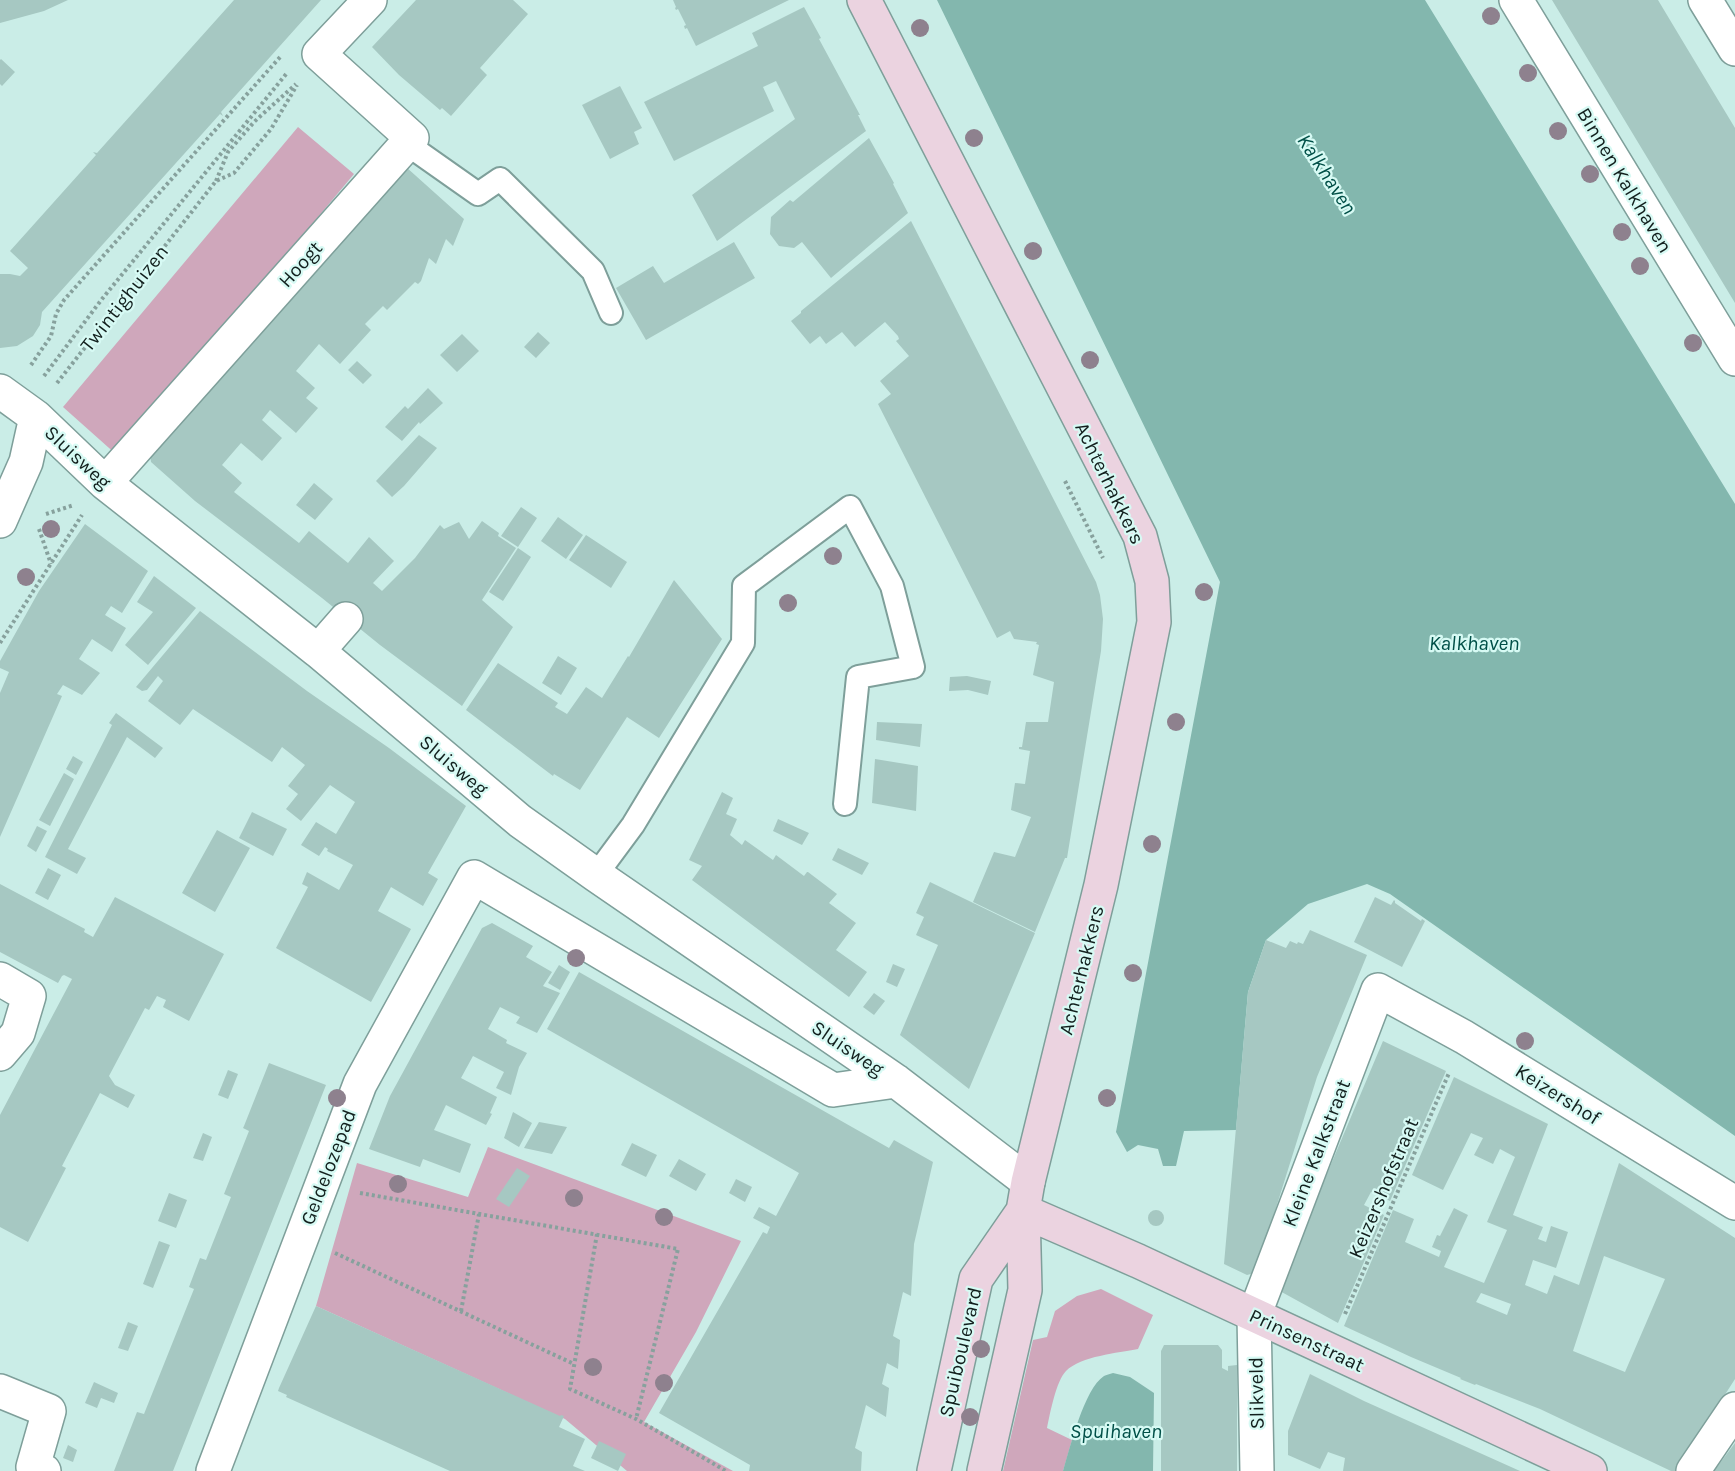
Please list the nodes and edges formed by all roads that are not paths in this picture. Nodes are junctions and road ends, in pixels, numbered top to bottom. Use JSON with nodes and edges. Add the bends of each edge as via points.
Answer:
{"nodes":[{"id":1,"x":370,"y":0,"type":"edge"},
{"id":2,"x":864,"y":0,"type":"edge"},
{"id":3,"x":1516,"y":0,"type":"edge"},
{"id":4,"x":1705,"y":0,"type":"edge"},
{"id":5,"x":1735,"y":49,"type":"edge"},
{"id":6,"x":407,"y":144,"type":"junction"},
{"id":7,"x":611,"y":313,"type":"dead end"},
{"id":8,"x":1735,"y":359,"type":"edge"},
{"id":9,"x":0,"y":391,"type":"edge"},
{"id":10,"x":36,"y":417,"type":"junction"},
{"id":11,"x":105,"y":483,"type":"junction"},
{"id":12,"x":0,"y":521,"type":"edge"},
{"id":13,"x":346,"y":619,"type":"dead end"},
{"id":14,"x":318,"y":651,"type":"junction"},
{"id":15,"x":845,"y":804,"type":"dead end"},
{"id":16,"x":596,"y":875,"type":"junction"},
{"id":17,"x":474,"y":877,"type":"joint"},
{"id":18,"x":0,"y":979,"type":"edge"},
{"id":19,"x":1378,"y":990,"type":"joint"},
{"id":20,"x":0,"y":1054,"type":"edge"},
{"id":21,"x":896,"y":1081,"type":"junction"},
{"id":22,"x":1025,"y":1196,"type":"junction"},
{"id":23,"x":1735,"y":1203,"type":"edge"},
{"id":24,"x":1254,"y":1316,"type":"junction"},
{"id":25,"x":0,"y":1391,"type":"edge"},
{"id":26,"x":1735,"y":1408,"type":"edge"},
{"id":27,"x":44,"y":1471,"type":"edge"},
{"id":28,"x":213,"y":1471,"type":"edge"},
{"id":29,"x":934,"y":1471,"type":"edge"},
{"id":30,"x":984,"y":1471,"type":"edge"},
{"id":31,"x":1257,"y":1471,"type":"edge"},
{"id":32,"x":1590,"y":1471,"type":"edge"},
{"id":33,"x":1693,"y":1471,"type":"edge"}],
"edges":[{"from":1,"to":6,"type":"street","via":[[307,63],[412,138]]},
{"from":2,"to":22,"type":"street","name":"Achterhakkers","via":[[1140,536],[1152,581],[1154,622],[1101,885]]},
{"from":3,"to":8,"type":"street","name":"Binnen Kalkhaven"},
{"from":4,"to":5,"type":"street"},
{"from":6,"to":7,"type":"lane","via":[[478,194],[500,179],[593,271]]},
{"from":6,"to":11,"type":"street","name":"Hoogt"},
{"from":9,"to":10,"type":"street","name":"Sluisweg"},
{"from":10,"to":11,"type":"street","name":"Sluisweg"},
{"from":10,"to":12,"type":"street","via":[[26,462]]},
{"from":11,"to":14,"type":"street","name":"Sluisweg"},
{"from":13,"to":14,"type":"street"},
{"from":14,"to":16,"type":"street","name":"Sluisweg","via":[[520,820]]},
{"from":15,"to":16,"type":"lane","via":[[858,677],[912,667],[892,586],[850,507],[744,586],[743,643],[633,825]]},
{"from":16,"to":21,"type":"street","name":"Sluisweg"},
{"from":17,"to":21,"type":"street","name":"Sluisweg","via":[[833,1090]]},
{"from":17,"to":28,"type":"street","name":"Geldelozepad","via":[[360,1084]]},
{"from":18,"to":20,"type":"street","via":[[29,996],[18,1033]]},
{"from":19,"to":23,"type":"street","name":"Keizershof","via":[[1464,1037]]},
{"from":19,"to":24,"type":"street","name":"Kleine Kalkstraat"},
{"from":21,"to":22,"type":"street","name":"Sluisweg"},
{"from":22,"to":24,"type":"street","name":"Prinsenstraat","via":[[1138,1261]]},
{"from":22,"to":29,"type":"street","name":"Spuiboulevard","via":[[975,1279]]},
{"from":22,"to":30,"type":"street","via":[[1025,1290]]},
{"from":24,"to":31,"type":"street","name":"Slikveld"},
{"from":24,"to":32,"type":"street","name":"Prinsenstraat"},
{"from":25,"to":27,"type":"street","via":[[49,1411],[33,1467]]},
{"from":26,"to":33,"type":"street"}]}
